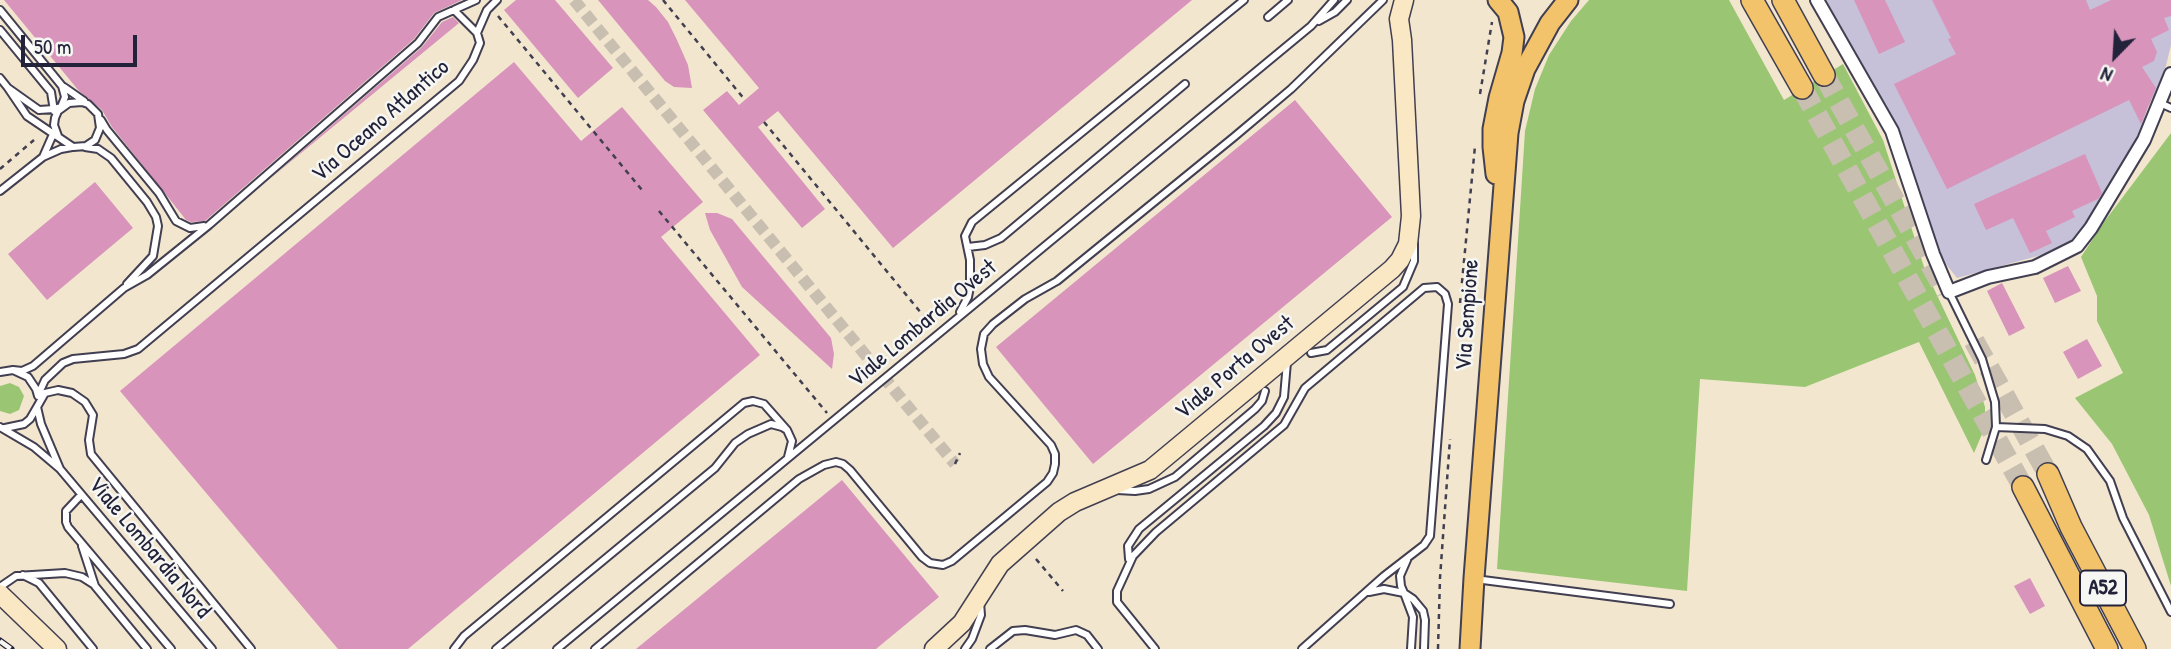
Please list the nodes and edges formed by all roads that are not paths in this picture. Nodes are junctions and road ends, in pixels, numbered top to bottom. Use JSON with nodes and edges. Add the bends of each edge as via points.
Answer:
{"nodes":[{"id":1,"x":475,"y":0,"type":"edge"},
{"id":2,"x":497,"y":0,"type":"edge"},
{"id":3,"x":1244,"y":0,"type":"edge"},
{"id":4,"x":1288,"y":0,"type":"edge"},
{"id":5,"x":1334,"y":0,"type":"edge"},
{"id":6,"x":1346,"y":0,"type":"edge"},
{"id":7,"x":1383,"y":0,"type":"edge"},
{"id":8,"x":1404,"y":0,"type":"edge"},
{"id":9,"x":1415,"y":0,"type":"edge"},
{"id":10,"x":1568,"y":0,"type":"edge"},
{"id":11,"x":1752,"y":0,"type":"edge"},
{"id":12,"x":1783,"y":0,"type":"edge"},
{"id":13,"x":1817,"y":0,"type":"edge"},
{"id":14,"x":1502,"y":4,"type":"edge"},
{"id":15,"x":454,"y":9,"type":"junction"},
{"id":16,"x":0,"y":10,"type":"edge"},
{"id":17,"x":1268,"y":17,"type":"dead end"},
{"id":18,"x":1311,"y":26,"type":"junction"},
{"id":19,"x":0,"y":30,"type":"edge"},
{"id":20,"x":477,"y":33,"type":"junction"},
{"id":21,"x":1402,"y":40,"type":"junction"},
{"id":22,"x":2171,"y":74,"type":"edge"},
{"id":23,"x":1824,"y":75,"type":"tunnel mouth"},
{"id":24,"x":0,"y":78,"type":"edge"},
{"id":25,"x":1185,"y":84,"type":"dead end"},
{"id":26,"x":62,"y":86,"type":"junction"},
{"id":27,"x":8,"y":88,"type":"junction"},
{"id":28,"x":1802,"y":88,"type":"tunnel mouth"},
{"id":29,"x":88,"y":104,"type":"junction"},
{"id":30,"x":2166,"y":105,"type":"edge"},
{"id":31,"x":59,"y":108,"type":"junction"},
{"id":32,"x":98,"y":114,"type":"junction"},
{"id":33,"x":56,"y":135,"type":"junction"},
{"id":34,"x":76,"y":147,"type":"junction"},
{"id":35,"x":43,"y":157,"type":"junction"},
{"id":36,"x":0,"y":191,"type":"edge"},
{"id":37,"x":1501,"y":210,"type":"junction"},
{"id":38,"x":1411,"y":216,"type":"junction"},
{"id":39,"x":209,"y":225,"type":"junction"},
{"id":40,"x":968,"y":247,"type":"junction"},
{"id":41,"x":124,"y":288,"type":"junction"},
{"id":42,"x":1949,"y":292,"type":"junction"},
{"id":43,"x":954,"y":320,"type":"junction"},
{"id":44,"x":1311,"y":353,"type":"dead end"},
{"id":45,"x":1287,"y":356,"type":"junction"},
{"id":46,"x":13,"y":370,"type":"junction"},
{"id":47,"x":1,"y":371,"type":"edge"},
{"id":48,"x":1265,"y":391,"type":"dead end"},
{"id":49,"x":38,"y":395,"type":"junction"},
{"id":50,"x":37,"y":407,"type":"junction"},
{"id":51,"x":0,"y":427,"type":"edge"},
{"id":52,"x":1996,"y":427,"type":"junction"},
{"id":53,"x":787,"y":430,"type":"junction"},
{"id":54,"x":786,"y":460,"type":"junction"},
{"id":55,"x":1986,"y":460,"type":"dead end"},
{"id":56,"x":60,"y":470,"type":"junction"},
{"id":57,"x":2048,"y":474,"type":"tunnel mouth"},
{"id":58,"x":2022,"y":487,"type":"tunnel mouth"},
{"id":59,"x":1108,"y":489,"type":"junction"},
{"id":60,"x":81,"y":495,"type":"junction"},
{"id":61,"x":2071,"y":527,"type":"junction"},
{"id":62,"x":79,"y":540,"type":"junction"},
{"id":63,"x":1409,"y":557,"type":"junction"},
{"id":64,"x":1130,"y":561,"type":"junction"},
{"id":65,"x":23,"y":575,"type":"junction"},
{"id":66,"x":1474,"y":578,"type":"junction"},
{"id":67,"x":94,"y":586,"type":"junction"},
{"id":68,"x":0,"y":587,"type":"edge"},
{"id":69,"x":1367,"y":593,"type":"junction"},
{"id":70,"x":1404,"y":593,"type":"junction"},
{"id":71,"x":0,"y":594,"type":"edge"},
{"id":72,"x":980,"y":598,"type":"junction"},
{"id":73,"x":1670,"y":604,"type":"dead end"},
{"id":74,"x":2084,"y":604,"type":"junction"},
{"id":75,"x":2171,"y":611,"type":"edge"},
{"id":76,"x":57,"y":649,"type":"edge"},
{"id":77,"x":93,"y":649,"type":"edge"},
{"id":78,"x":147,"y":649,"type":"edge"},
{"id":79,"x":172,"y":649,"type":"edge"},
{"id":80,"x":212,"y":649,"type":"edge"},
{"id":81,"x":251,"y":649,"type":"edge"},
{"id":82,"x":454,"y":649,"type":"edge"},
{"id":83,"x":496,"y":649,"type":"edge"},
{"id":84,"x":557,"y":649,"type":"edge"},
{"id":85,"x":595,"y":649,"type":"edge"},
{"id":86,"x":934,"y":649,"type":"edge"},
{"id":87,"x":965,"y":649,"type":"edge"},
{"id":88,"x":990,"y":649,"type":"edge"},
{"id":89,"x":1098,"y":649,"type":"edge"},
{"id":90,"x":1155,"y":649,"type":"edge"},
{"id":91,"x":1302,"y":649,"type":"edge"},
{"id":92,"x":1411,"y":649,"type":"edge"},
{"id":93,"x":1424,"y":649,"type":"edge"},
{"id":94,"x":1470,"y":649,"type":"edge"},
{"id":95,"x":2100,"y":649,"type":"edge"},
{"id":96,"x":2107,"y":649,"type":"edge"},
{"id":97,"x":2135,"y":649,"type":"edge"},
{"id":98,"x":2150,"y":649,"type":"edge"}],
"edges":[{"from":1,"to":15,"type":"lane","name":"Via Oceano Atlantico"},
{"from":2,"to":20,"type":"lane","name":"Via Oceano Atlantico"},
{"from":3,"to":40,"type":"lane","via":[[972,222],[965,236]]},
{"from":4,"to":17,"type":"lane"},
{"from":5,"to":18,"type":"lane","name":"Viale Lombardia Ovest"},
{"from":6,"to":18,"type":"lane","name":"Viale Lombardia Ovest"},
{"from":7,"to":85,"type":"lane","via":[[1244,129],[1057,281],[1005,313],[984,334],[982,364],[1051,445],[1054,473],[952,561],[930,563],[850,470],[843,464],[824,465],[799,479]]},
{"from":8,"to":21,"type":"street","name":"Viale Porta Ovest","via":[[1399,19]]},
{"from":9,"to":21,"type":"street","name":"Viale Porta Ovest"},
{"from":10,"to":37,"type":"main road","name":"Via Sempione","via":[[1541,38],[1520,83],[1508,133]]},
{"from":11,"to":28,"type":"highway"},
{"from":12,"to":23,"type":"highway"},
{"from":13,"to":42,"type":"street","via":[[1892,131]]},
{"from":14,"to":37,"type":"main road","via":[[1513,28],[1513,53],[1499,98],[1493,147]]},
{"from":15,"to":20,"type":"lane"},
{"from":15,"to":39,"type":"lane","name":"Via Oceano Atlantico","via":[[438,17],[418,43]]},
{"from":16,"to":26,"type":"lane"},
{"from":18,"to":43,"type":"lane","name":"Viale Lombardia Ovest"},
{"from":19,"to":31,"type":"lane"},
{"from":20,"to":49,"type":"lane","name":"Via Oceano Atlantico","via":[[480,43],[459,81],[153,337],[132,352],[63,363]]},
{"from":21,"to":38,"type":"street","name":"Viale Porta Ovest"},
{"from":22,"to":30,"type":"street"},
{"from":24,"to":27,"type":"lane"},
{"from":25,"to":40,"type":"lane","via":[[1001,238]]},
{"from":26,"to":29,"type":"lane"},
{"from":26,"to":31,"type":"lane","via":[[65,97]]},
{"from":27,"to":31,"type":"lane","via":[[39,110]]},
{"from":27,"to":33,"type":"lane","via":[[27,116]]},
{"from":29,"to":31,"type":"lane","via":[[75,102]]},
{"from":29,"to":32,"type":"lane"},
{"from":30,"to":42,"type":"street","via":[[2077,246],[2035,267],[1988,277]]},
{"from":31,"to":33,"type":"lane"},
{"from":32,"to":34,"type":"lane","via":[[98,135],[91,143]]},
{"from":32,"to":39,"type":"lane","via":[[176,221],[198,229]]},
{"from":33,"to":34,"type":"lane"},
{"from":33,"to":35,"type":"lane"},
{"from":34,"to":35,"type":"lane"},
{"from":34,"to":41,"type":"lane","via":[[98,149],[111,158],[156,217],[153,256]]},
{"from":35,"to":36,"type":"lane"},
{"from":37,"to":66,"type":"main road","name":"Via Sempione"},
{"from":38,"to":44,"type":"lane","via":[[1414,261],[1403,287],[1327,350]]},
{"from":38,"to":45,"type":"street","name":"Viale Porta Ovest","via":[[1408,244],[1392,270]]},
{"from":39,"to":41,"type":"lane","name":"Via Oceano Atlantico"},
{"from":40,"to":43,"type":"lane","via":[[970,287]]},
{"from":41,"to":46,"type":"lane","name":"Via Oceano Atlantico","via":[[33,366]]},
{"from":42,"to":52,"type":"lane","via":[[1988,375]]},
{"from":43,"to":54,"type":"lane","name":"Viale Lombardia Ovest"},
{"from":45,"to":59,"type":"street","name":"Viale Porta Ovest","via":[[1150,470]]},
{"from":45,"to":64,"type":"lane","via":[[1286,388],[1276,413],[1139,529],[1128,546]]},
{"from":46,"to":47,"type":"lane","name":"Via Oceano Atlantico"},
{"from":46,"to":49,"type":"lane","via":[[28,377]]},
{"from":48,"to":59,"type":"lane","via":[[1255,409],[1175,477],[1149,489]]},
{"from":49,"to":50,"type":"lane"},
{"from":50,"to":51,"type":"lane","via":[[24,424]]},
{"from":50,"to":56,"type":"lane","name":"Viale Lombardia Nord"},
{"from":50,"to":81,"type":"lane","via":[[41,397],[52,390],[72,393],[85,402],[93,415],[91,454]]},
{"from":51,"to":56,"type":"lane","name":"Viale Lombardia Nord","via":[[34,447]]},
{"from":52,"to":55,"type":"lane"},
{"from":52,"to":75,"type":"lane","via":[[2045,429],[2068,436],[2087,449],[2110,481],[2123,518]]},
{"from":53,"to":54,"type":"lane","via":[[792,441]]},
{"from":53,"to":82,"type":"lane","via":[[764,404],[744,403]]},
{"from":53,"to":83,"type":"lane","via":[[771,424],[739,440],[715,468]]},
{"from":54,"to":84,"type":"lane","name":"Viale Lombardia Ovest"},
{"from":56,"to":60,"type":"lane","name":"Viale Lombardia Nord"},
{"from":57,"to":61,"type":"highway","number":"A52"},
{"from":58,"to":74,"type":"highway","number":"A52"},
{"from":59,"to":72,"type":"street","name":"Viale Porta Ovest","via":[[1059,512],[1000,564]]},
{"from":60,"to":62,"type":"lane","via":[[68,506],[65,517]]},
{"from":60,"to":80,"type":"lane","name":"Viale Lombardia Nord"},
{"from":61,"to":97,"type":"highway","number":"A52"},
{"from":61,"to":98,"type":"highway","via":[[2116,582]]},
{"from":62,"to":67,"type":"lane"},
{"from":62,"to":79,"type":"lane"},
{"from":63,"to":64,"type":"lane","via":[[1427,541],[1432,525],[1448,304],[1442,290],[1433,286],[1424,288],[1305,387],[1284,425],[1150,537]]},
{"from":63,"to":69,"type":"lane"},
{"from":63,"to":70,"type":"lane","via":[[1401,576]]},
{"from":64,"to":90,"type":"lane","via":[[1117,602]]},
{"from":65,"to":67,"type":"lane","via":[[65,573]]},
{"from":65,"to":68,"type":"lane"},
{"from":65,"to":77,"type":"lane","via":[[39,583]]},
{"from":66,"to":73,"type":"lane"},
{"from":66,"to":94,"type":"main road","name":"Via Sempione"},
{"from":67,"to":78,"type":"lane"},
{"from":69,"to":70,"type":"lane","via":[[1384,589]]},
{"from":69,"to":91,"type":"lane"},
{"from":70,"to":92,"type":"lane","via":[[1413,617]]},
{"from":70,"to":93,"type":"lane","via":[[1423,611]]},
{"from":71,"to":76,"type":"street"},
{"from":72,"to":86,"type":"street","name":"Viale Porta Ovest"},
{"from":72,"to":87,"type":"lane","via":[[981,615]]},
{"from":74,"to":95,"type":"highway"},
{"from":74,"to":96,"type":"highway","number":"A52"},
{"from":88,"to":89,"type":"lane","via":[[1013,631],[1025,630],[1055,635],[1076,630]]}]}
